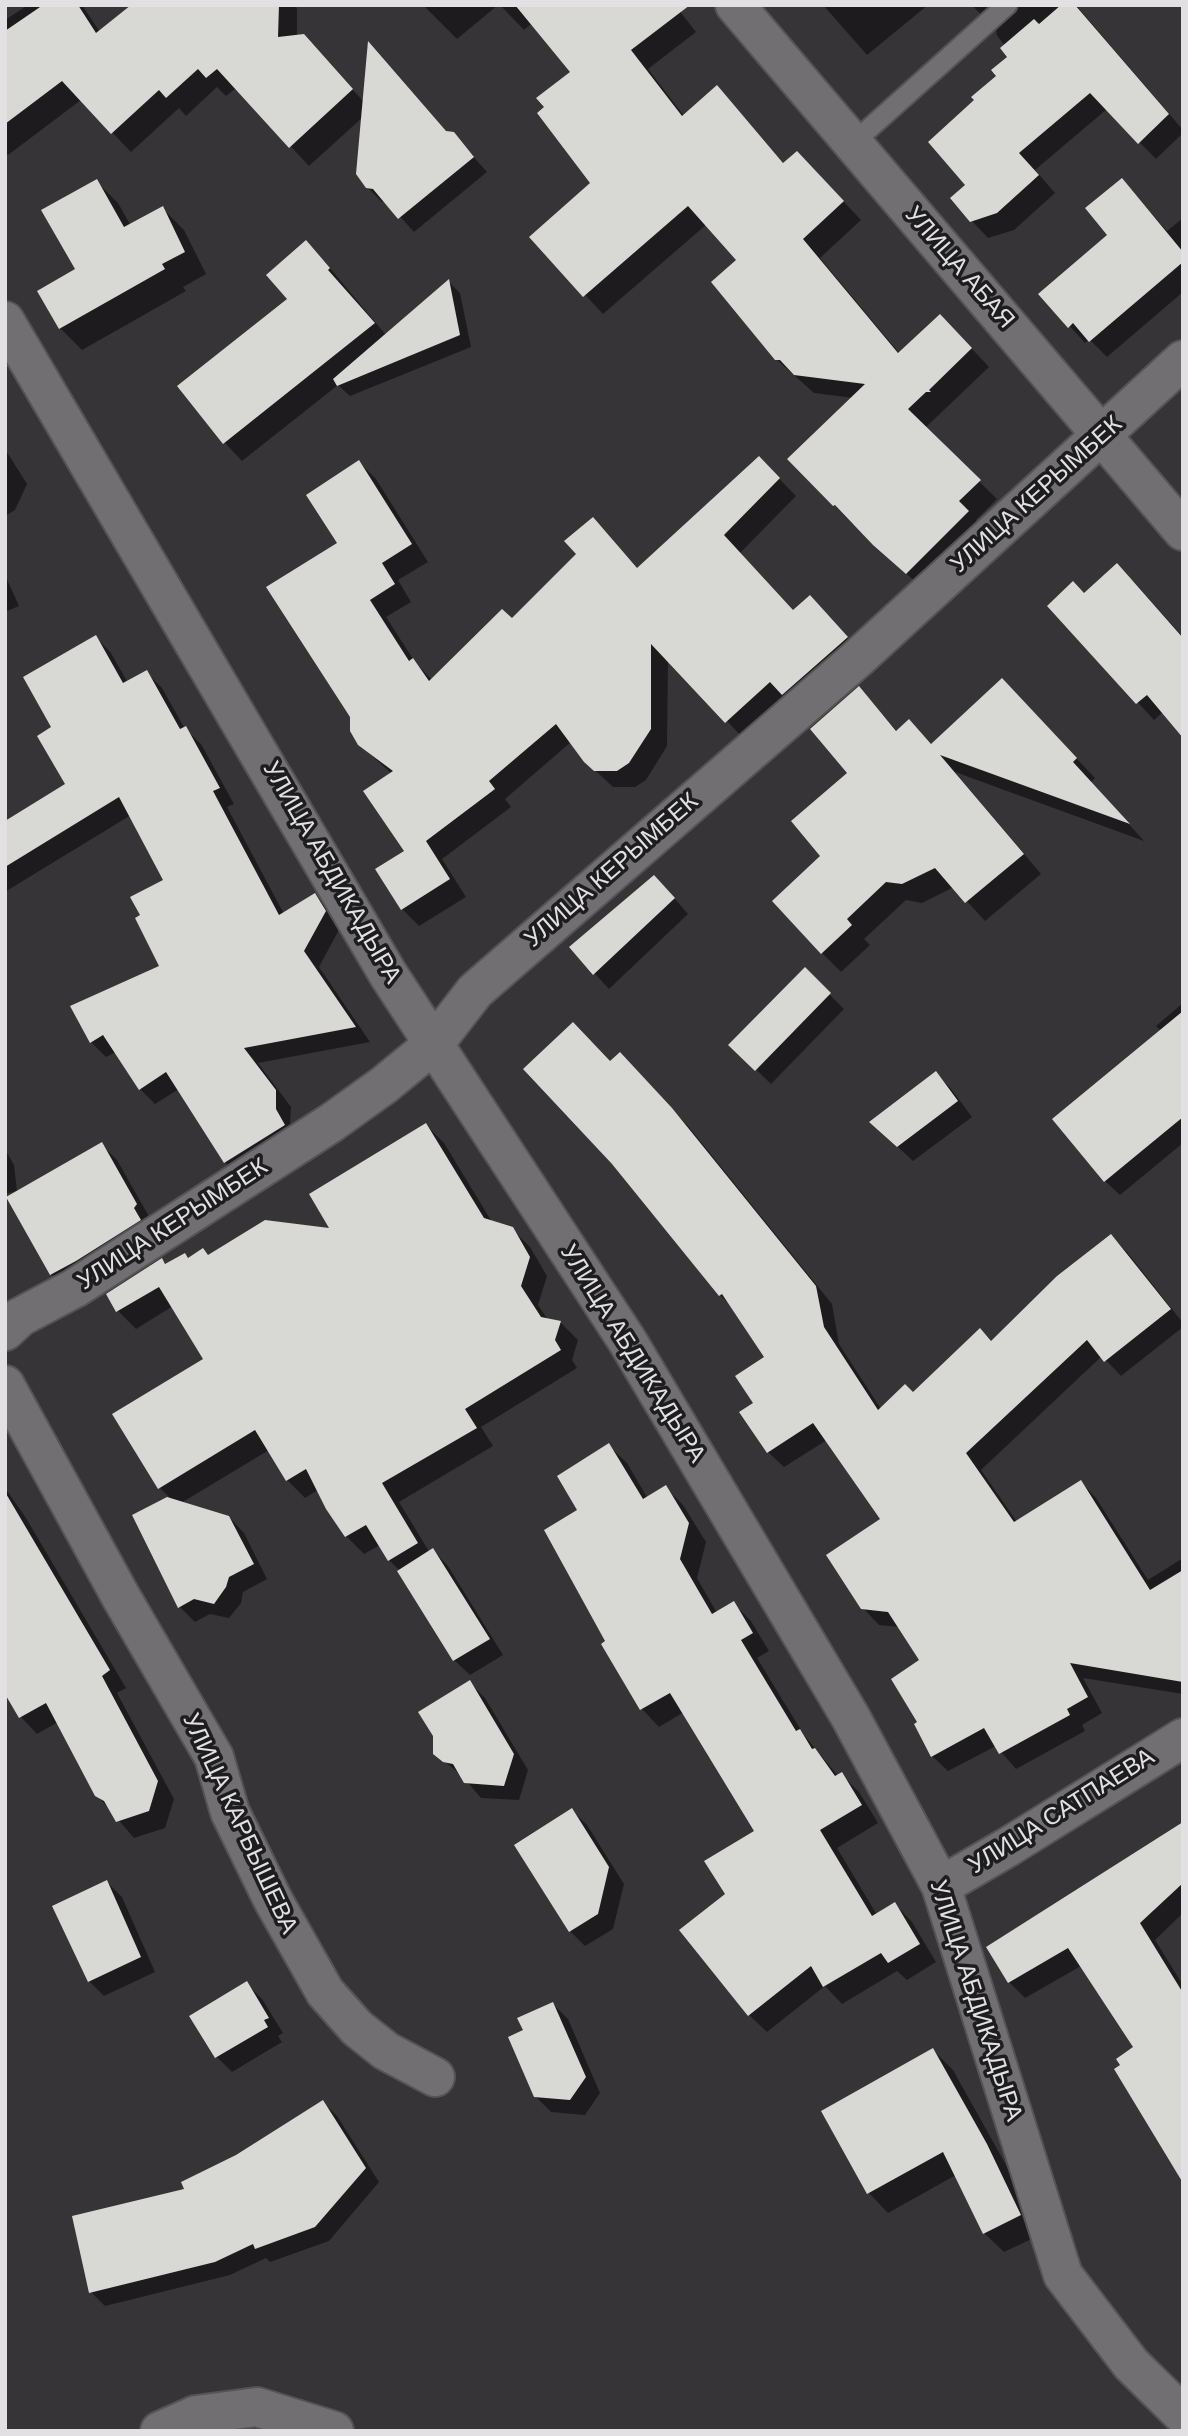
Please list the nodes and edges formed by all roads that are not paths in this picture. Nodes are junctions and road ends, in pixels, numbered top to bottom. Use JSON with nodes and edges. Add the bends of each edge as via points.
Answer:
{"nodes":[{"id":1,"x":735,"y":5,"type":"edge"},
{"id":2,"x":1007,"y":5,"type":"edge"},
{"id":3,"x":853,"y":143,"type":"junction"},
{"id":4,"x":5,"y":321,"type":"edge"},
{"id":5,"x":1183,"y":360,"type":"edge"},
{"id":6,"x":1102,"y":435,"type":"junction"},
{"id":7,"x":1183,"y":531,"type":"edge"},
{"id":8,"x":433,"y":1044,"type":"junction"},
{"id":9,"x":5,"y":1331,"type":"edge"},
{"id":10,"x":5,"y":1385,"type":"edge"},
{"id":11,"x":1183,"y":1738,"type":"edge"},
{"id":12,"x":941,"y":1886,"type":"junction"},
{"id":13,"x":435,"y":2077,"type":"dead end"},
{"id":14,"x":1183,"y":2415,"type":"edge"},
{"id":15,"x":160,"y":2431,"type":"edge"},
{"id":16,"x":334,"y":2431,"type":"edge"}],
"edges":[{"from":1,"to":3,"type":"street","name":"УЛИЦА АБАЯ"},
{"from":2,"to":3,"type":"lane"},
{"from":3,"to":6,"type":"street","name":"УЛИЦА АБАЯ"},
{"from":4,"to":8,"type":"street","name":"УЛИЦА АБДИКАДЫРА"},
{"from":5,"to":6,"type":"street","name":"УЛИЦА КЕРЫМБЕК"},
{"from":6,"to":7,"type":"street","name":"УЛИЦА АБАЯ"},
{"from":6,"to":8,"type":"street","name":"УЛИЦА КЕРЫМБЕК","via":[[857,659],[475,991]]},
{"from":8,"to":9,"type":"street","name":"УЛИЦА КЕРЫМБЕК","via":[[331,1123],[75,1288],[20,1317]]},
{"from":8,"to":12,"type":"street","name":"УЛИЦА АБДИКАДЫРА","via":[[628,1342],[851,1718]]},
{"from":10,"to":13,"type":"street","name":"УЛИЦА КАРБЫШЕВА","via":[[214,1757],[236,1825],[325,1993],[386,2051]]},
{"from":11,"to":12,"type":"street","name":"УЛИЦА САТПАЕВА"},
{"from":12,"to":14,"type":"street","name":"УЛИЦА АБДИКАДЫРА","via":[[1063,2274],[1131,2364]]},
{"from":15,"to":16,"type":"street","via":[[197,2416],[257,2407]]}]}
